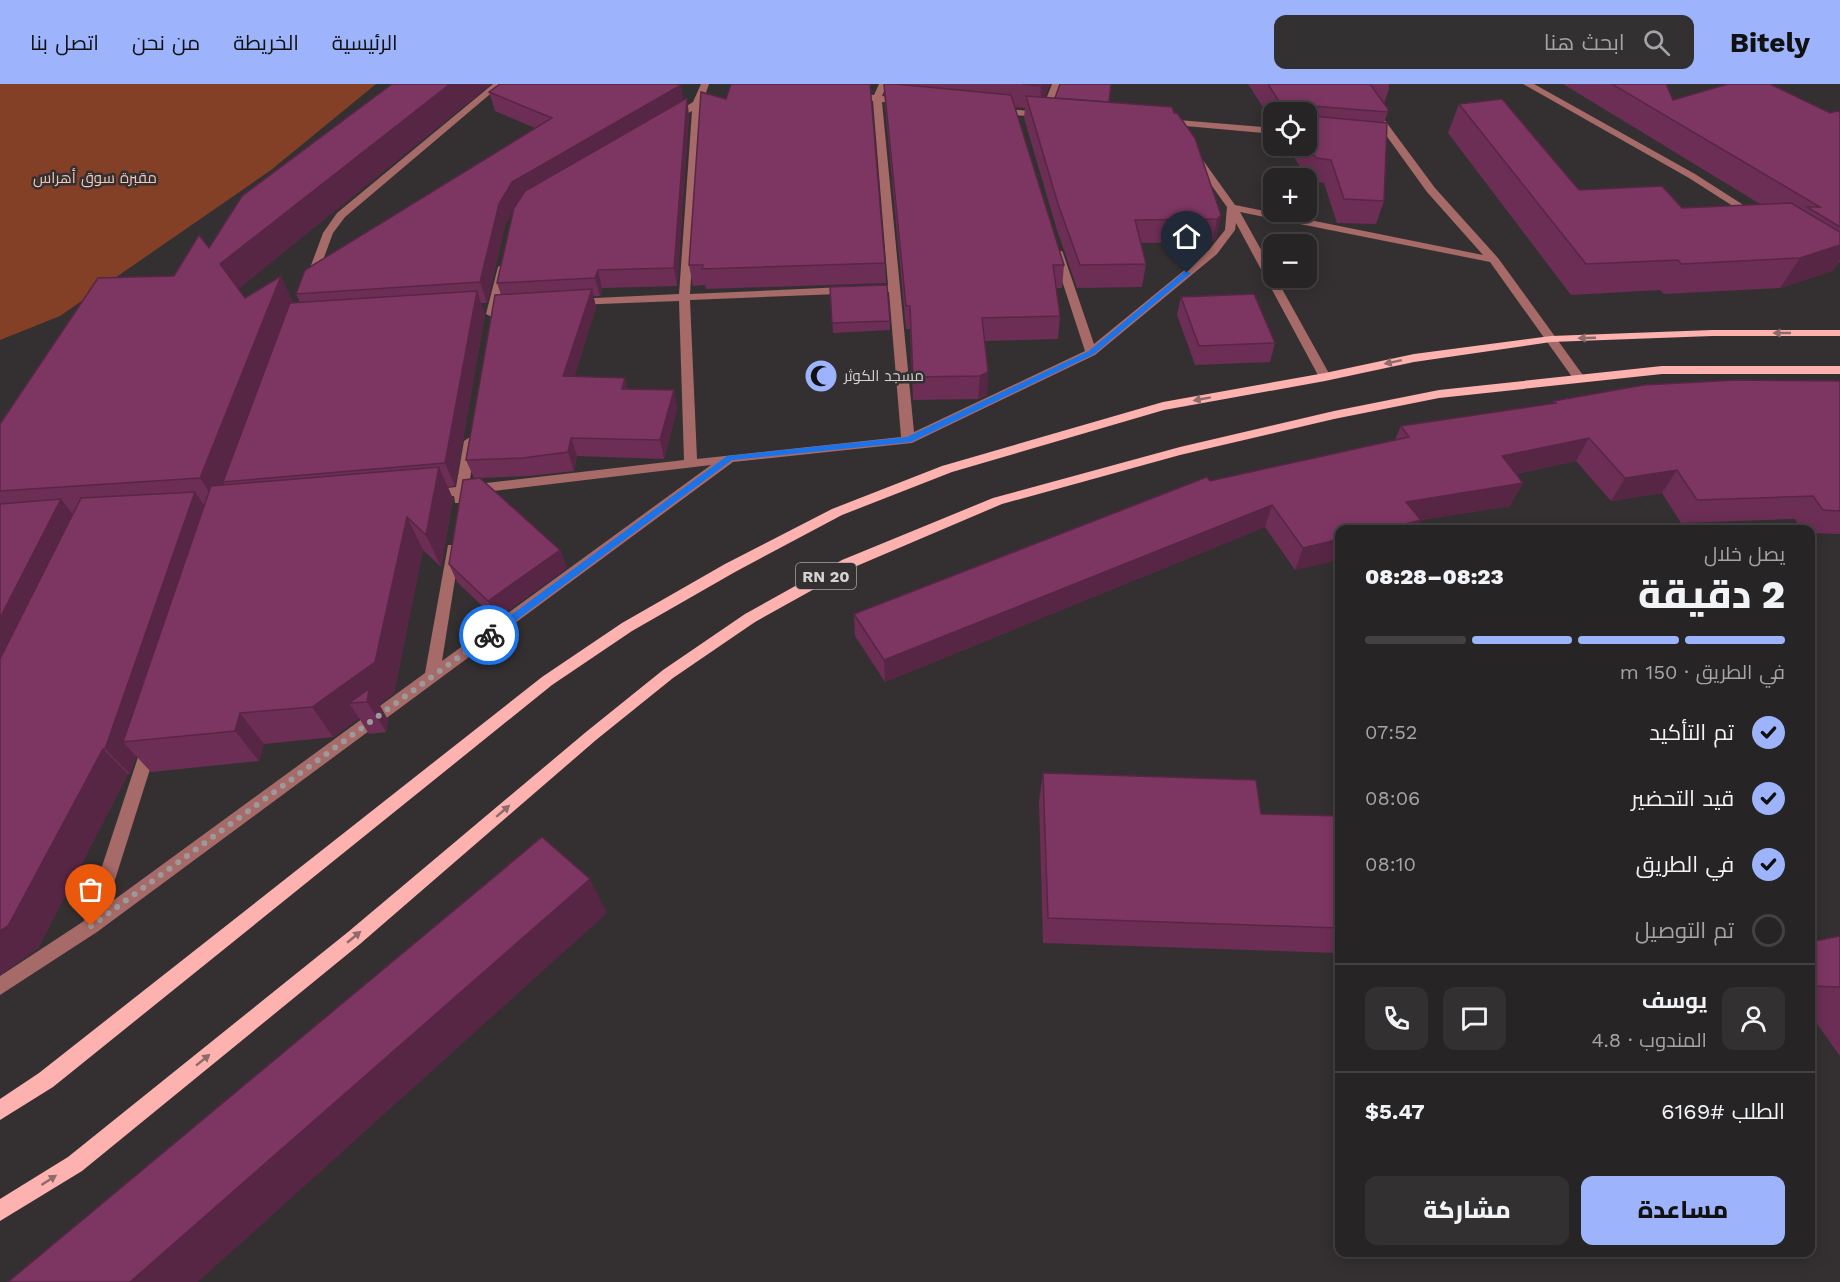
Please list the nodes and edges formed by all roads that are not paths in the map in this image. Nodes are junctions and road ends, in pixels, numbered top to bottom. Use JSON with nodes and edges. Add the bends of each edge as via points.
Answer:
{"nodes":[{"id":1,"x":498,"y":84,"type":"edge"},
{"id":2,"x":705,"y":84,"type":"edge"},
{"id":3,"x":883,"y":84,"type":"edge"},
{"id":4,"x":1056,"y":84,"type":"edge"},
{"id":5,"x":1353,"y":84,"type":"edge"},
{"id":6,"x":1527,"y":84,"type":"edge"},
{"id":7,"x":843,"y":95,"type":"edge"},
{"id":8,"x":877,"y":98,"type":"junction"},
{"id":9,"x":911,"y":102,"type":"edge"},
{"id":10,"x":697,"y":104,"type":"junction"},
{"id":11,"x":980,"y":109,"type":"edge"},
{"id":12,"x":1045,"y":115,"type":"junction"},
{"id":13,"x":1056,"y":116,"type":"edge"},
{"id":14,"x":656,"y":127,"type":"edge"},
{"id":15,"x":1263,"y":131,"type":"edge"},
{"id":16,"x":1232,"y":207,"type":"junction"},
{"id":17,"x":1761,"y":220,"type":"edge"},
{"id":18,"x":1053,"y":239,"type":"edge"},
{"id":19,"x":504,"y":260,"type":"edge"},
{"id":20,"x":1494,"y":260,"type":"junction"},
{"id":21,"x":308,"y":288,"type":"edge"},
{"id":22,"x":895,"y":288,"type":"junction"},
{"id":23,"x":684,"y":296,"type":"junction"},
{"id":24,"x":565,"y":303,"type":"edge"},
{"id":25,"x":490,"y":330,"type":"edge"},
{"id":26,"x":1840,"y":333,"type":"edge"},
{"id":27,"x":1551,"y":339,"type":"junction"},
{"id":28,"x":1091,"y":352,"type":"junction"},
{"id":29,"x":1840,"y":370,"type":"edge"},
{"id":30,"x":1325,"y":377,"type":"junction"},
{"id":31,"x":1579,"y":378,"type":"junction"},
{"id":32,"x":472,"y":434,"type":"edge"},
{"id":33,"x":908,"y":440,"type":"junction"},
{"id":34,"x":730,"y":458,"type":"junction"},
{"id":35,"x":691,"y":464,"type":"junction"},
{"id":36,"x":462,"y":492,"type":"junction"},
{"id":37,"x":414,"y":496,"type":"edge"},
{"id":38,"x":458,"y":515,"type":"edge"},
{"id":39,"x":454,"y":538,"type":"edge"},
{"id":40,"x":432,"y":677,"type":"junction"},
{"id":41,"x":153,"y":736,"type":"edge"},
{"id":42,"x":91,"y":926,"type":"junction"},
{"id":43,"x":0,"y":986,"type":"edge"},
{"id":44,"x":0,"y":1110,"type":"edge"},
{"id":45,"x":0,"y":1211,"type":"edge"}],
"edges":[{"from":1,"to":21,"type":"street","via":[[341,215],[328,233]]},
{"from":2,"to":10,"type":"street"},
{"from":3,"to":8,"type":"street"},
{"from":4,"to":12,"type":"street"},
{"from":5,"to":20,"type":"street","via":[[1391,141]]},
{"from":6,"to":17,"type":"street","via":[[1692,176]]},
{"from":7,"to":8,"type":"street"},
{"from":8,"to":9,"type":"street"},
{"from":8,"to":22,"type":"street"},
{"from":10,"to":14,"type":"street"},
{"from":10,"to":23,"type":"street"},
{"from":11,"to":12,"type":"street","via":[[1017,118]]},
{"from":12,"to":13,"type":"street"},
{"from":15,"to":16,"type":"street","via":[[1173,129]]},
{"from":16,"to":20,"type":"street"},
{"from":16,"to":28,"type":"street","via":[[1230,230],[1213,252]]},
{"from":16,"to":30,"type":"street"},
{"from":18,"to":28,"type":"street"},
{"from":19,"to":25,"type":"street"},
{"from":20,"to":27,"type":"street"},
{"from":22,"to":23,"type":"street"},
{"from":22,"to":33,"type":"street"},
{"from":23,"to":24,"type":"street"},
{"from":23,"to":35,"type":"street"},
{"from":26,"to":27,"type":"main road","number":"RN 20","one_way":true},
{"from":27,"to":30,"type":"main road","number":"RN 20","one_way":true,"via":[[1414,358]]},
{"from":27,"to":31,"type":"street"},
{"from":28,"to":33,"type":"street"},
{"from":29,"to":31,"type":"main road","number":"RN 20","via":[[1662,370]]},
{"from":30,"to":44,"type":"main road","number":"RN 20","one_way":true,"via":[[1163,406],[947,469],[837,512],[730,568],[627,627],[547,681],[46,1080]]},
{"from":45,"to":31,"type":"main road","number":"RN 20","one_way":true,"via":[[75,1164],[354,938],[668,674],[750,618],[848,564],[998,501],[1180,451],[1439,394]]},
{"from":32,"to":36,"type":"street"},
{"from":33,"to":34,"type":"street"},
{"from":34,"to":35,"type":"street"},
{"from":34,"to":40,"type":"street"},
{"from":35,"to":36,"type":"street"},
{"from":36,"to":37,"type":"street"},
{"from":36,"to":38,"type":"street"},
{"from":39,"to":40,"type":"street"},
{"from":40,"to":42,"type":"street"},
{"from":41,"to":42,"type":"street"},
{"from":42,"to":43,"type":"street"}]}
